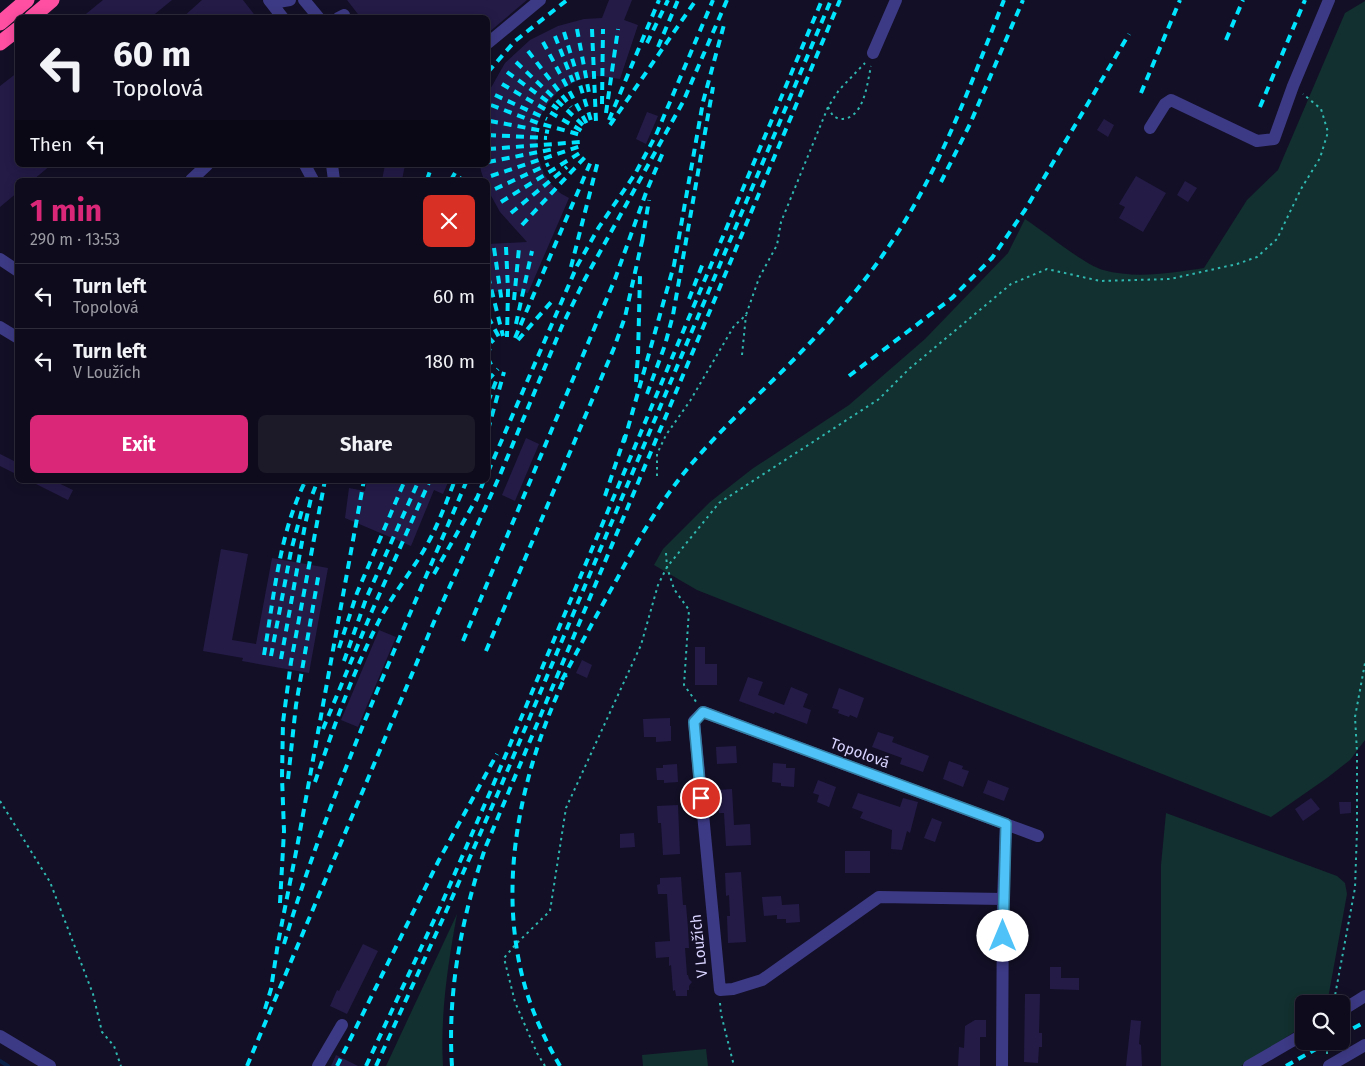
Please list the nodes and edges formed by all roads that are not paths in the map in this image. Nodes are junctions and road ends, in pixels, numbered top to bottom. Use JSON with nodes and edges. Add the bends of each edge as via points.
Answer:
{"nodes":[{"id":1,"x":28,"y":0,"type":"edge"},
{"id":2,"x":52,"y":0,"type":"edge"},
{"id":3,"x":290,"y":0,"type":"edge"},
{"id":4,"x":304,"y":0,"type":"edge"},
{"id":5,"x":540,"y":0,"type":"edge"},
{"id":6,"x":896,"y":0,"type":"edge"},
{"id":7,"x":1329,"y":0,"type":"edge"},
{"id":8,"x":271,"y":2,"type":"edge"},
{"id":9,"x":34,"y":15,"type":"edge"},
{"id":10,"x":281,"y":15,"type":"edge"},
{"id":11,"x":317,"y":15,"type":"edge"},
{"id":12,"x":0,"y":23,"type":"edge"},
{"id":13,"x":15,"y":31,"type":"edge"},
{"id":14,"x":490,"y":41,"type":"edge"},
{"id":15,"x":0,"y":43,"type":"edge"},
{"id":16,"x":873,"y":54,"type":"road end"},
{"id":17,"x":1150,"y":128,"type":"dead end"},
{"id":18,"x":205,"y":167,"type":"edge"},
{"id":19,"x":193,"y":178,"type":"edge"},
{"id":20,"x":0,"y":259,"type":"edge"},
{"id":21,"x":15,"y":269,"type":"edge"},
{"id":22,"x":0,"y":326,"type":"edge"},
{"id":23,"x":15,"y":336,"type":"edge"},
{"id":24,"x":703,"y":712,"type":"joint"},
{"id":25,"x":1006,"y":824,"type":"junction"},
{"id":26,"x":1038,"y":836,"type":"dead end"},
{"id":27,"x":1003,"y":899,"type":"junction"},
{"id":28,"x":1365,"y":996,"type":"edge"},
{"id":29,"x":1350,"y":1005,"type":"edge"},
{"id":30,"x":342,"y":1025,"type":"dead end"},
{"id":31,"x":0,"y":1036,"type":"edge"},
{"id":32,"x":1295,"y":1039,"type":"edge"},
{"id":33,"x":1365,"y":1045,"type":"edge"},
{"id":34,"x":50,"y":1066,"type":"edge"},
{"id":35,"x":318,"y":1066,"type":"edge"},
{"id":36,"x":1002,"y":1066,"type":"edge"},
{"id":37,"x":1249,"y":1066,"type":"edge"},
{"id":38,"x":1329,"y":1066,"type":"edge"}],
"edges":[{"from":1,"to":12,"type":"highway"},
{"from":2,"to":9,"type":"highway"},
{"from":3,"to":8,"type":"street"},
{"from":4,"to":11,"type":"street"},
{"from":5,"to":14,"type":"street"},
{"from":6,"to":16,"type":"street"},
{"from":7,"to":17,"type":"street","via":[[1274,139],[1257,141],[1171,100]]},
{"from":8,"to":10,"type":"street"},
{"from":13,"to":15,"type":"highway"},
{"from":18,"to":19,"type":"street"},
{"from":20,"to":21,"type":"street"},
{"from":22,"to":23,"type":"street"},
{"from":24,"to":25,"type":"street","name":"Topolová"},
{"from":24,"to":27,"type":"street","name":"V Loužích","via":[[694,722],[720,990],[762,980],[879,897]]},
{"from":25,"to":26,"type":"street","name":"Topolová"},
{"from":25,"to":27,"type":"street"},
{"from":27,"to":36,"type":"street"},
{"from":28,"to":29,"type":"street"},
{"from":30,"to":35,"type":"street"},
{"from":31,"to":34,"type":"street"},
{"from":32,"to":37,"type":"street"},
{"from":33,"to":38,"type":"street"}]}
